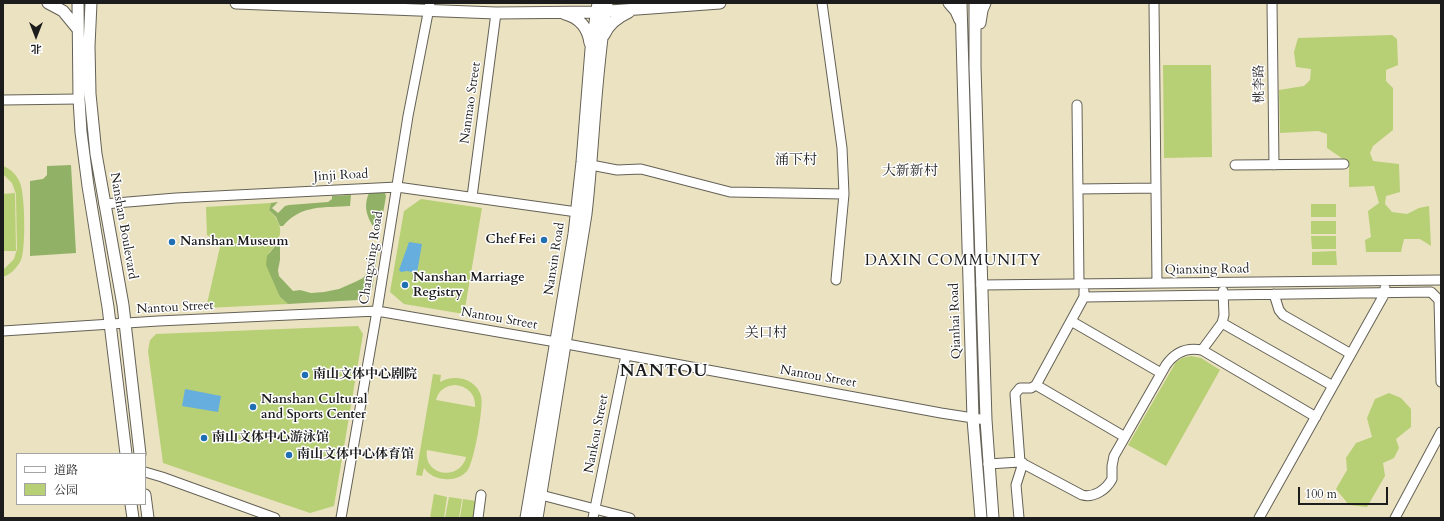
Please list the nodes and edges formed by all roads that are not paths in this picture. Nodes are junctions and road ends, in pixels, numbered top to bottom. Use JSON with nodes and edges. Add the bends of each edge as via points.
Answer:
{"nodes":[{"id":1,"x":48,"y":3,"type":"edge"},
{"id":2,"x":78,"y":3,"type":"edge"},
{"id":3,"x":91,"y":3,"type":"edge"},
{"id":4,"x":236,"y":3,"type":"edge"},
{"id":5,"x":720,"y":3,"type":"edge"},
{"id":6,"x":822,"y":3,"type":"edge"},
{"id":7,"x":949,"y":3,"type":"edge"},
{"id":8,"x":961,"y":3,"type":"edge"},
{"id":9,"x":974,"y":3,"type":"edge"},
{"id":10,"x":985,"y":3,"type":"edge"},
{"id":11,"x":1154,"y":3,"type":"edge"},
{"id":12,"x":1272,"y":3,"type":"edge"},
{"id":13,"x":430,"y":7,"type":"edge"},
{"id":14,"x":602,"y":7,"type":"edge"},
{"id":15,"x":634,"y":9,"type":"junction"},
{"id":16,"x":557,"y":12,"type":"junction"},
{"id":17,"x":496,"y":13,"type":"junction"},
{"id":18,"x":961,"y":25,"type":"junction"},
{"id":19,"x":77,"y":28,"type":"junction"},
{"id":20,"x":595,"y":50,"type":"junction"},
{"id":21,"x":975,"y":67,"type":"junction"},
{"id":22,"x":79,"y":99,"type":"junction"},
{"id":23,"x":3,"y":100,"type":"edge"},
{"id":24,"x":1076,"y":105,"type":"dead end"},
{"id":25,"x":1344,"y":164,"type":"dead end"},
{"id":26,"x":591,"y":165,"type":"junction"},
{"id":27,"x":1236,"y":165,"type":"dead end"},
{"id":28,"x":1274,"y":165,"type":"junction"},
{"id":29,"x":397,"y":186,"type":"junction"},
{"id":30,"x":1156,"y":188,"type":"junction"},
{"id":31,"x":1078,"y":189,"type":"junction"},
{"id":32,"x":844,"y":194,"type":"junction"},
{"id":33,"x":472,"y":197,"type":"junction"},
{"id":34,"x":104,"y":204,"type":"junction"},
{"id":35,"x":576,"y":212,"type":"junction"},
{"id":36,"x":1438,"y":279,"type":"edge"},
{"id":37,"x":836,"y":280,"type":"dead end"},
{"id":38,"x":1385,"y":280,"type":"junction"},
{"id":39,"x":1223,"y":282,"type":"junction"},
{"id":40,"x":1158,"y":283,"type":"junction"},
{"id":41,"x":1081,"y":284,"type":"junction"},
{"id":42,"x":982,"y":285,"type":"junction"},
{"id":43,"x":1385,"y":293,"type":"junction"},
{"id":44,"x":1274,"y":294,"type":"junction"},
{"id":45,"x":1224,"y":295,"type":"junction"},
{"id":46,"x":1084,"y":297,"type":"junction"},
{"id":47,"x":377,"y":311,"type":"junction"},
{"id":48,"x":1071,"y":322,"type":"junction"},
{"id":49,"x":126,"y":323,"type":"junction"},
{"id":50,"x":1222,"y":323,"type":"junction"},
{"id":51,"x":111,"y":324,"type":"junction"},
{"id":52,"x":3,"y":331,"type":"edge"},
{"id":53,"x":560,"y":343,"type":"junction"},
{"id":54,"x":1202,"y":350,"type":"junction"},
{"id":55,"x":1351,"y":354,"type":"junction"},
{"id":56,"x":626,"y":355,"type":"junction"},
{"id":57,"x":1161,"y":373,"type":"junction"},
{"id":58,"x":1441,"y":382,"type":"edge"},
{"id":59,"x":1036,"y":385,"type":"junction"},
{"id":60,"x":1333,"y":386,"type":"junction"},
{"id":61,"x":1316,"y":417,"type":"junction"},
{"id":62,"x":973,"y":419,"type":"junction"},
{"id":63,"x":986,"y":420,"type":"junction"},
{"id":64,"x":1441,"y":432,"type":"edge"},
{"id":65,"x":1125,"y":437,"type":"junction"},
{"id":66,"x":126,"y":453,"type":"edge"},
{"id":67,"x":140,"y":453,"type":"edge"},
{"id":68,"x":1021,"y":462,"type":"junction"},
{"id":69,"x":988,"y":464,"type":"junction"},
{"id":70,"x":146,"y":472,"type":"edge"},
{"id":71,"x":481,"y":495,"type":"dead end"},
{"id":72,"x":541,"y":495,"type":"junction"},
{"id":73,"x":146,"y":503,"type":"edge"},
{"id":74,"x":132,"y":505,"type":"edge"},
{"id":75,"x":595,"y":508,"type":"junction"},
{"id":76,"x":133,"y":518,"type":"edge"},
{"id":77,"x":148,"y":518,"type":"edge"},
{"id":78,"x":275,"y":518,"type":"edge"},
{"id":79,"x":340,"y":518,"type":"edge"},
{"id":80,"x":478,"y":518,"type":"edge"},
{"id":81,"x":526,"y":518,"type":"edge"},
{"id":82,"x":538,"y":518,"type":"edge"},
{"id":83,"x":593,"y":518,"type":"edge"},
{"id":84,"x":630,"y":518,"type":"edge"},
{"id":85,"x":981,"y":518,"type":"edge"},
{"id":86,"x":994,"y":518,"type":"edge"},
{"id":87,"x":1019,"y":518,"type":"edge"},
{"id":88,"x":1259,"y":518,"type":"edge"},
{"id":89,"x":1395,"y":518,"type":"edge"}],
"edges":[{"from":1,"to":19,"type":"main road","via":[[62,11]]},
{"from":2,"to":19,"type":"main road","name":"Nanshan Boulevard"},
{"from":3,"to":34,"type":"main road","name":"Nanshan Boulevard","via":[[91,102]]},
{"from":4,"to":13,"type":"main road"},
{"from":5,"to":15,"type":"main road"},
{"from":6,"to":32,"type":"street","via":[[842,148]]},
{"from":7,"to":18,"type":"main road","via":[[956,11]]},
{"from":8,"to":18,"type":"main road","name":"Qianhai Road"},
{"from":9,"to":21,"type":"main road","name":"Qianhai Road"},
{"from":10,"to":21,"type":"main road","via":[[980,17]]},
{"from":11,"to":30,"type":"street"},
{"from":12,"to":28,"type":"street","name":"桃李路"},
{"from":13,"to":17,"type":"main road"},
{"from":13,"to":29,"type":"street","name":"Changxing Road"},
{"from":14,"to":15,"type":"main road"},
{"from":14,"to":16,"type":"main road"},
{"from":14,"to":20,"type":"main road","name":"Nanxin Road"},
{"from":15,"to":20,"type":"main road","via":[[611,23]]},
{"from":16,"to":17,"type":"main road"},
{"from":16,"to":20,"type":"main road","via":[[582,23]]},
{"from":17,"to":33,"type":"street","name":"Nanmao Street"},
{"from":18,"to":62,"type":"main road","name":"Qianhai Road"},
{"from":19,"to":22,"type":"main road","name":"Nanshan Boulevard"},
{"from":20,"to":26,"type":"main road","name":"Nanxin Road"},
{"from":20,"to":35,"type":"main road","name":"Nanxin Road"},
{"from":21,"to":42,"type":"main road","name":"Qianhai Road"},
{"from":22,"to":23,"type":"street"},
{"from":22,"to":51,"type":"main road","name":"Nanshan Boulevard","via":[[88,186]]},
{"from":24,"to":31,"type":"street"},
{"from":25,"to":28,"type":"street"},
{"from":26,"to":32,"type":"street","via":[[617,170],[641,170],[730,192]]},
{"from":26,"to":53,"type":"main road","name":"Nanxin Road","via":[[581,246]]},
{"from":27,"to":28,"type":"street"},
{"from":29,"to":33,"type":"street","name":"Jinji Road"},
{"from":29,"to":34,"type":"street","name":"Jinji Road"},
{"from":29,"to":47,"type":"street","name":"Changxing Road"},
{"from":30,"to":31,"type":"street"},
{"from":30,"to":40,"type":"street"},
{"from":31,"to":41,"type":"street"},
{"from":32,"to":37,"type":"street"},
{"from":33,"to":35,"type":"street","name":"Jinji Road"},
{"from":34,"to":49,"type":"main road","name":"Nanshan Boulevard"},
{"from":35,"to":53,"type":"main road","name":"Nanxin Road"},
{"from":36,"to":38,"type":"street","name":"Qianxing Road"},
{"from":38,"to":39,"type":"street","name":"Qianxing Road"},
{"from":38,"to":43,"type":"street"},
{"from":39,"to":40,"type":"street","name":"Qianxing Road"},
{"from":39,"to":45,"type":"street"},
{"from":40,"to":41,"type":"street","name":"Qianxing Road"},
{"from":41,"to":42,"type":"street","name":"Qianxing Road"},
{"from":41,"to":46,"type":"street"},
{"from":42,"to":63,"type":"main road","name":"Qianhai Road"},
{"from":43,"to":44,"type":"street"},
{"from":43,"to":55,"type":"street"},
{"from":43,"to":58,"type":"street","via":[[1431,292],[1439,300]]},
{"from":44,"to":45,"type":"street"},
{"from":44,"to":55,"type":"street","via":[[1283,315]]},
{"from":45,"to":46,"type":"street"},
{"from":45,"to":50,"type":"street"},
{"from":46,"to":48,"type":"street"},
{"from":47,"to":49,"type":"street","name":"Nantou Street"},
{"from":47,"to":53,"type":"street","name":"Nantou Street"},
{"from":47,"to":79,"type":"street","name":"Changxing Road"},
{"from":48,"to":57,"type":"street"},
{"from":48,"to":59,"type":"street"},
{"from":49,"to":51,"type":"street","name":"Nantou Street"},
{"from":49,"to":67,"type":"main road","name":"Nanshan Boulevard"},
{"from":50,"to":54,"type":"street"},
{"from":50,"to":60,"type":"street"},
{"from":51,"to":52,"type":"street","name":"Nantou Street"},
{"from":51,"to":66,"type":"main road","name":"Nanshan Boulevard"},
{"from":53,"to":56,"type":"street","name":"Nantou Street"},
{"from":53,"to":72,"type":"main road","name":"Nanxin Road"},
{"from":53,"to":81,"type":"main road","name":"Nanxin Road"},
{"from":54,"to":57,"type":"street","via":[[1180,352],[1169,360]]},
{"from":54,"to":61,"type":"street"},
{"from":55,"to":60,"type":"street"},
{"from":56,"to":62,"type":"street","name":"Nantou Street"},
{"from":56,"to":75,"type":"street","name":"Nankou Street"},
{"from":57,"to":65,"type":"street"},
{"from":59,"to":65,"type":"street"},
{"from":59,"to":68,"type":"street","via":[[1032,388],[1020,388],[1014,397]]},
{"from":60,"to":61,"type":"street"},
{"from":61,"to":88,"type":"street"},
{"from":62,"to":63,"type":"street","name":"Nantou Street"},
{"from":62,"to":85,"type":"main road","name":"Qianhai Road"},
{"from":63,"to":69,"type":"main road","name":"Qianhai Road"},
{"from":64,"to":89,"type":"street"},
{"from":65,"to":68,"type":"street","via":[[1113,460],[1111,482],[1094,496],[1076,492]]},
{"from":68,"to":69,"type":"street"},
{"from":68,"to":87,"type":"street","via":[[1016,484]]},
{"from":69,"to":86,"type":"main road","name":"Qianhai Road"},
{"from":70,"to":78,"type":"street"},
{"from":71,"to":80,"type":"street"},
{"from":72,"to":75,"type":"street"},
{"from":72,"to":82,"type":"main road","name":"Nanxin Road"},
{"from":73,"to":77,"type":"main road"},
{"from":74,"to":76,"type":"main road"},
{"from":75,"to":83,"type":"street","name":"Nankou Street"},
{"from":75,"to":84,"type":"street"}]}
